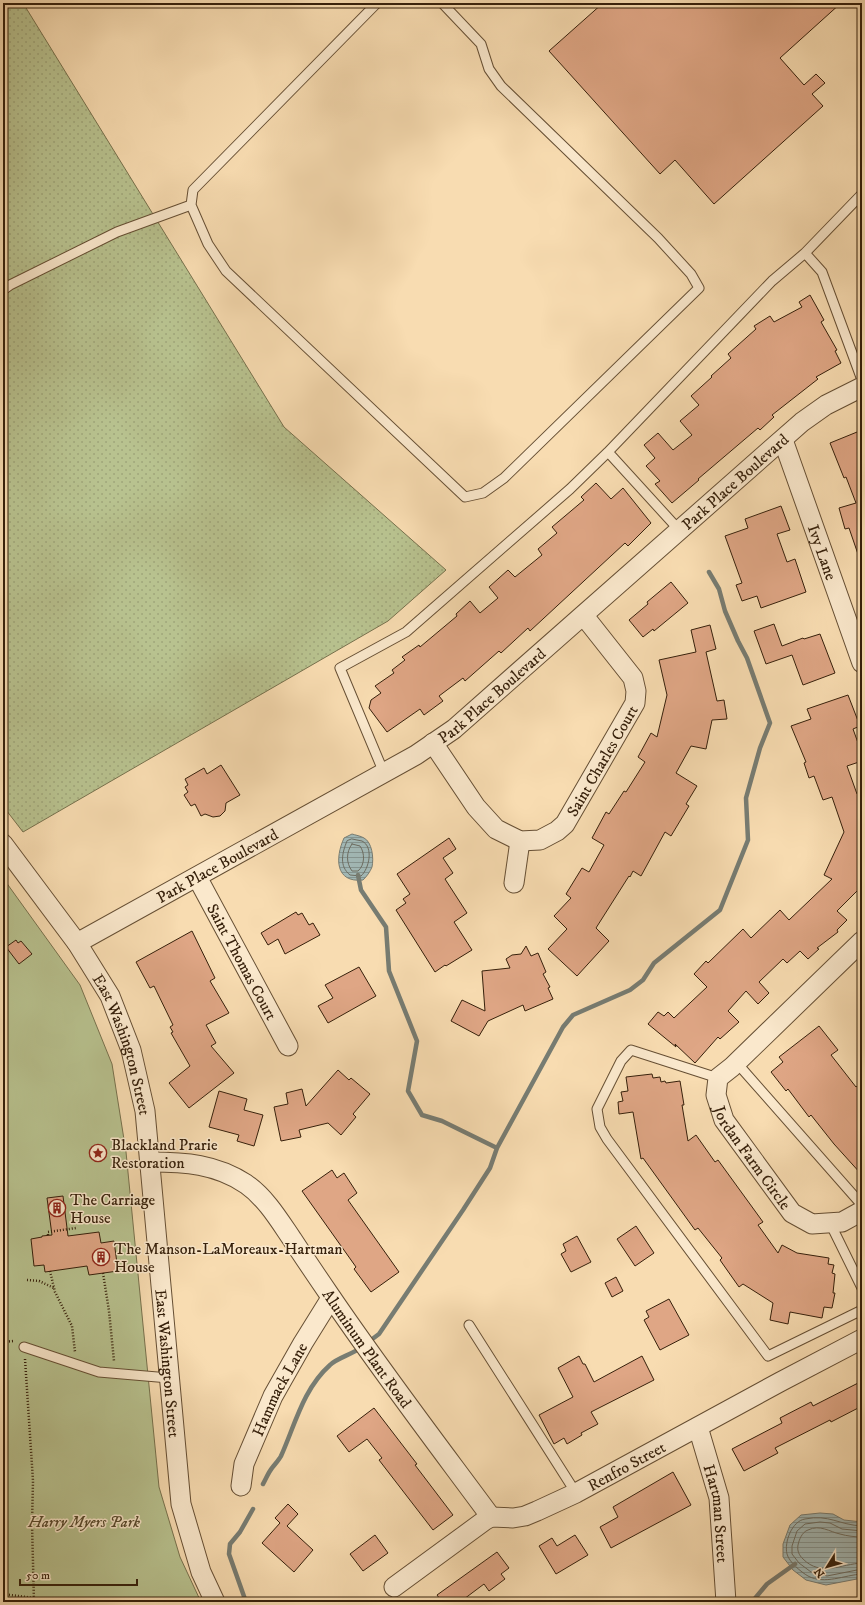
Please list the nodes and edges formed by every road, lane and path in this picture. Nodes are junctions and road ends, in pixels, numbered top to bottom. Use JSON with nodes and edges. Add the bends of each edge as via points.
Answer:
{"nodes":[{"id":1,"x":377,"y":3,"type":"edge"},
{"id":2,"x":442,"y":3,"type":"edge"},
{"id":3,"x":862,"y":194,"type":"edge"},
{"id":4,"x":191,"y":205,"type":"junction"},
{"id":5,"x":805,"y":253,"type":"junction"},
{"id":6,"x":3,"y":290,"type":"edge"},
{"id":7,"x":862,"y":380,"type":"edge"},
{"id":8,"x":862,"y":387,"type":"edge"},
{"id":9,"x":783,"y":440,"type":"junction"},
{"id":10,"x":608,"y":452,"type":"junction"},
{"id":11,"x":680,"y":531,"type":"junction"},
{"id":12,"x":584,"y":616,"type":"junction"},
{"id":13,"x":862,"y":663,"type":"edge"},
{"id":14,"x":433,"y":743,"type":"junction"},
{"id":15,"x":384,"y":773,"type":"junction"},
{"id":16,"x":520,"y":841,"type":"junction"},
{"id":17,"x":3,"y":844,"type":"edge"},
{"id":18,"x":196,"y":877,"type":"junction"},
{"id":19,"x":514,"y":883,"type":"dead end"},
{"id":20,"x":862,"y":941,"type":"edge"},
{"id":21,"x":77,"y":943,"type":"junction"},
{"id":22,"x":288,"y":1046,"type":"dead end"},
{"id":23,"x":736,"y":1062,"type":"junction"},
{"id":24,"x":718,"y":1078,"type":"junction"},
{"id":25,"x":150,"y":1162,"type":"junction"},
{"id":26,"x":862,"y":1205,"type":"edge"},
{"id":27,"x":862,"y":1211,"type":"edge"},
{"id":28,"x":830,"y":1223,"type":"junction"},
{"id":29,"x":76,"y":1228,"type":"dead end"},
{"id":30,"x":48,"y":1235,"type":"dead end"},
{"id":31,"x":50,"y":1271,"type":"dead end"},
{"id":32,"x":103,"y":1273,"type":"dead end"},
{"id":33,"x":27,"y":1280,"type":"dead end"},
{"id":34,"x":54,"y":1288,"type":"junction"},
{"id":35,"x":862,"y":1288,"type":"edge"},
{"id":36,"x":331,"y":1298,"type":"junction"},
{"id":37,"x":862,"y":1310,"type":"edge"},
{"id":38,"x":469,"y":1325,"type":"dead end"},
{"id":39,"x":862,"y":1339,"type":"edge"},
{"id":40,"x":3,"y":1342,"type":"edge"},
{"id":41,"x":24,"y":1347,"type":"junction"},
{"id":42,"x":76,"y":1365,"type":"junction"},
{"id":43,"x":115,"y":1374,"type":"junction"},
{"id":44,"x":169,"y":1378,"type":"junction"},
{"id":45,"x":698,"y":1427,"type":"junction"},
{"id":46,"x":241,"y":1486,"type":"dead end"},
{"id":47,"x":576,"y":1493,"type":"junction"},
{"id":48,"x":491,"y":1518,"type":"junction"},
{"id":49,"x":394,"y":1587,"type":"dead end"},
{"id":50,"x":3,"y":1594,"type":"edge"},
{"id":51,"x":34,"y":1598,"type":"junction"},
{"id":52,"x":34,"y":1602,"type":"edge"},
{"id":53,"x":215,"y":1602,"type":"edge"},
{"id":54,"x":726,"y":1602,"type":"edge"}],
"edges":[{"from":1,"to":4,"type":"lane","via":[[193,190]]},
{"from":2,"to":4,"type":"lane","via":[[481,44],[489,69],[501,86],[658,238],[691,274],[699,288],[504,478],[483,493],[465,498],[226,271],[208,244]]},
{"from":3,"to":5,"type":"lane"},
{"from":4,"to":6,"type":"lane","via":[[117,232]]},
{"from":5,"to":7,"type":"lane","via":[[822,272]]},
{"from":5,"to":10,"type":"lane","via":[[772,281]]},
{"from":8,"to":9,"type":"street","name":"Park Place Boulevard","via":[[826,405]]},
{"from":9,"to":11,"type":"street","name":"Park Place Boulevard"},
{"from":9,"to":13,"type":"street","name":"Ivy Lane"},
{"from":10,"to":11,"type":"lane"},
{"from":10,"to":15,"type":"lane","via":[[570,489],[406,632],[340,668]]},
{"from":11,"to":12,"type":"street","name":"Park Place Boulevard"},
{"from":12,"to":14,"type":"street","name":"Park Place Boulevard","via":[[454,730]]},
{"from":12,"to":16,"type":"street","name":"Saint Charles Court","via":[[633,678],[635,703],[565,824],[540,840]]},
{"from":14,"to":15,"type":"street","name":"Park Place Boulevard"},
{"from":14,"to":16,"type":"street","name":"Saint Charles Court","via":[[476,807],[496,829]]},
{"from":15,"to":18,"type":"street","name":"Park Place Boulevard"},
{"from":16,"to":19,"type":"street"},
{"from":17,"to":21,"type":"street"},
{"from":18,"to":21,"type":"street","name":"Park Place Boulevard"},
{"from":18,"to":22,"type":"street","name":"Saint Thomas Court"},
{"from":20,"to":23,"type":"street"},
{"from":21,"to":25,"type":"street","name":"East Washington Street","via":[[110,996],[131,1050],[145,1110]]},
{"from":23,"to":24,"type":"street"},
{"from":23,"to":26,"type":"lane"},
{"from":24,"to":28,"type":"street","name":"Jordan Farm Circle","via":[[716,1096],[724,1120],[792,1213],[812,1224]]},
{"from":24,"to":37,"type":"lane","via":[[631,1050],[620,1061],[596,1109],[600,1127],[768,1356]]},
{"from":25,"to":36,"type":"street","name":"Aluminum Plant Road","via":[[198,1164],[216,1169],[247,1185],[274,1212]]},
{"from":25,"to":44,"type":"street","name":"East Washington Street"},
{"from":27,"to":28,"type":"street","name":"Jordan Farm Circle","via":[[842,1222]]},
{"from":28,"to":35,"type":"lane"},
{"from":29,"to":30,"type":"path","via":[[48,1232]]},
{"from":31,"to":34,"type":"path"},
{"from":32,"to":43,"type":"path"},
{"from":33,"to":34,"type":"path","via":[[39,1281]]},
{"from":34,"to":42,"type":"path","via":[[72,1326]]},
{"from":36,"to":46,"type":"street","name":"Hammack Lane","via":[[273,1396],[244,1464]]},
{"from":36,"to":48,"type":"street","name":"Aluminum Plant Road"},
{"from":38,"to":47,"type":"lane"},
{"from":39,"to":45,"type":"street","name":"Renfro Street"},
{"from":40,"to":41,"type":"path","via":[[24,1340]]},
{"from":41,"to":42,"type":"lane"},
{"from":41,"to":51,"type":"path","via":[[33,1481]]},
{"from":42,"to":43,"type":"lane"},
{"from":43,"to":44,"type":"lane"},
{"from":44,"to":53,"type":"street","name":"East Washington Street","via":[[181,1504],[201,1572]]},
{"from":45,"to":47,"type":"street","name":"Renfro Street"},
{"from":45,"to":54,"type":"street","name":"Hartman Street","via":[[719,1498]]},
{"from":47,"to":48,"type":"street","name":"Renfro Street","via":[[525,1516]]},
{"from":48,"to":49,"type":"street","name":"Renfro Street","via":[[476,1526]]},
{"from":50,"to":51,"type":"path"},
{"from":51,"to":52,"type":"path"}]}
